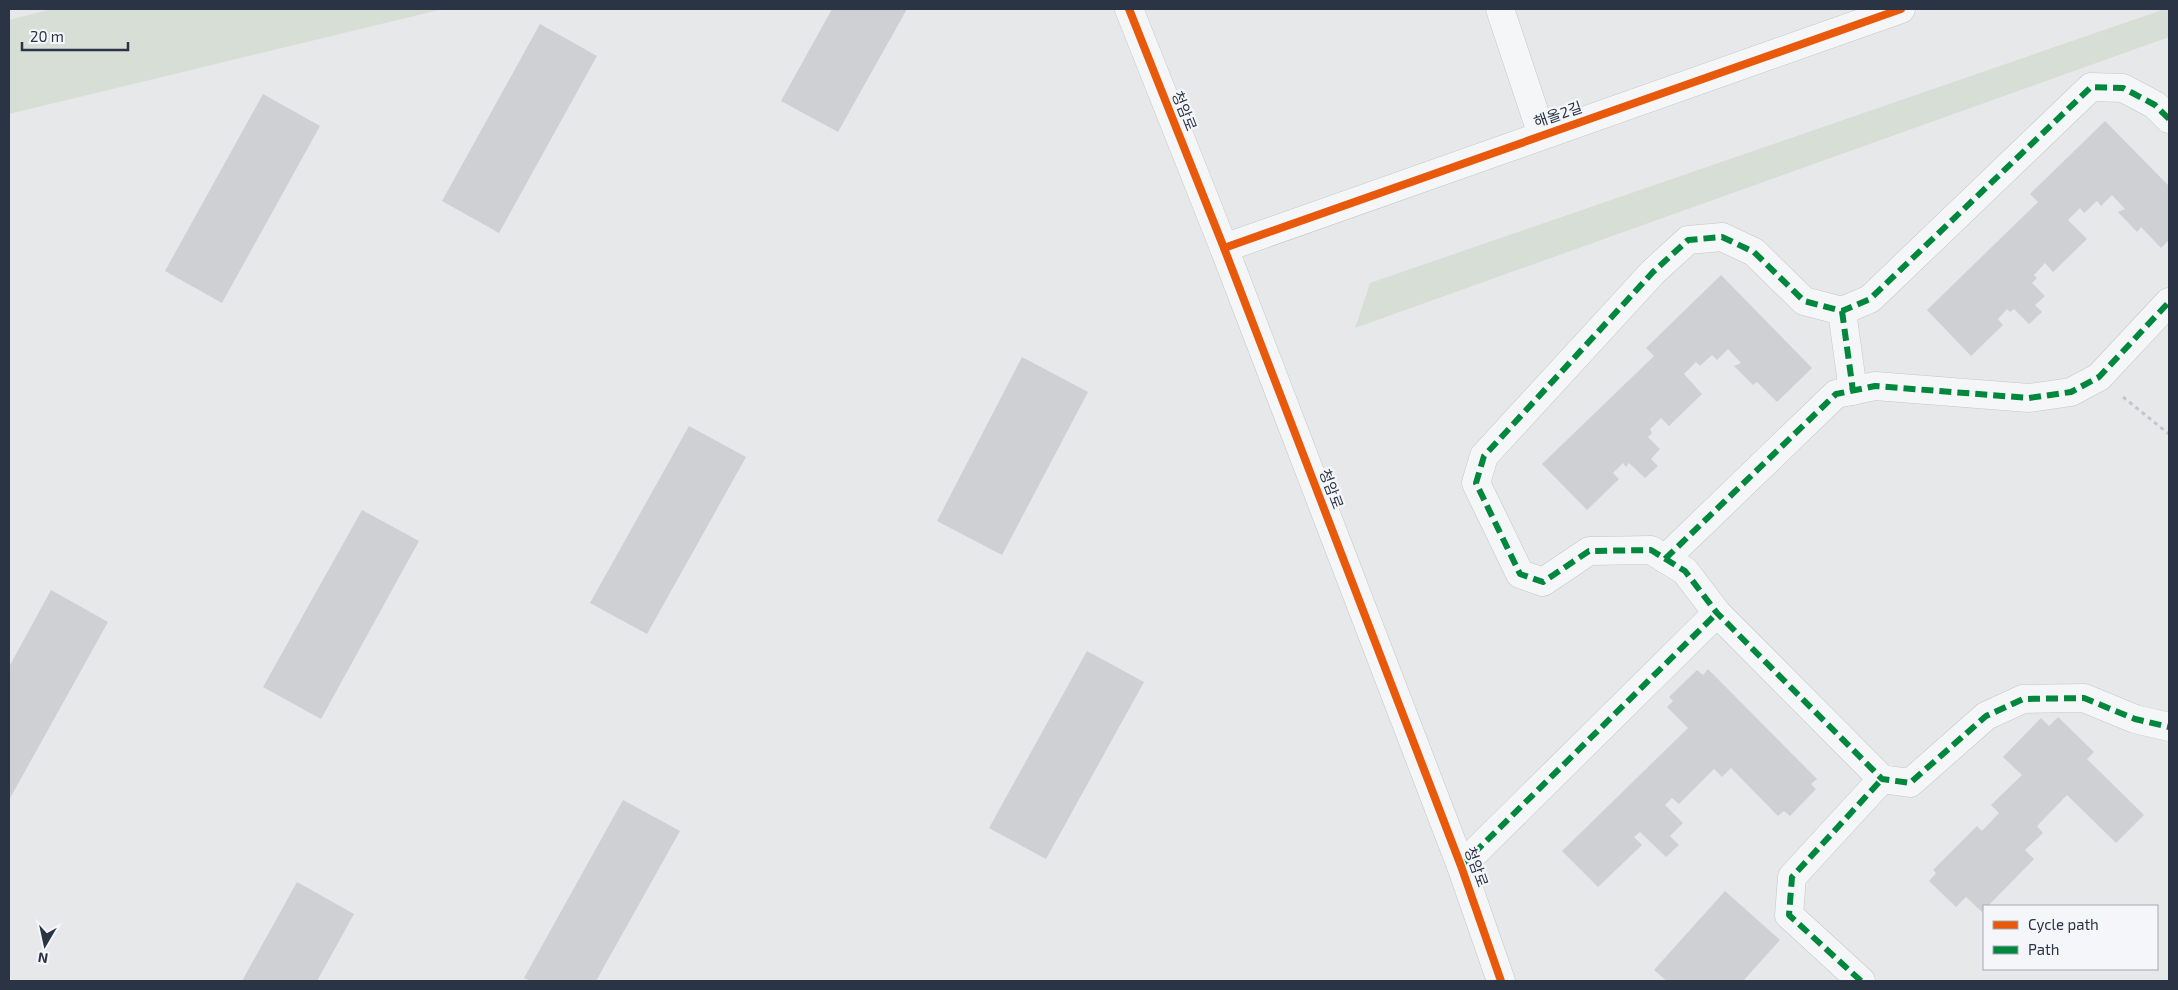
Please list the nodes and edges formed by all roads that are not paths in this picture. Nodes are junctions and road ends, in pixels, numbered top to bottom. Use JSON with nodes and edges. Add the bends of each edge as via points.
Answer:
{"nodes":[{"id":1,"x":1129,"y":9,"type":"edge"},
{"id":2,"x":1500,"y":9,"type":"edge"},
{"id":3,"x":1902,"y":9,"type":"edge"},
{"id":4,"x":2169,"y":119,"type":"edge"},
{"id":5,"x":1542,"y":135,"type":"junction"},
{"id":6,"x":1224,"y":248,"type":"junction"},
{"id":7,"x":2169,"y":302,"type":"edge"},
{"id":8,"x":1842,"y":311,"type":"junction"},
{"id":9,"x":1853,"y":391,"type":"junction"},
{"id":10,"x":1665,"y":559,"type":"junction"},
{"id":11,"x":1717,"y":613,"type":"junction"},
{"id":12,"x":2169,"y":726,"type":"edge"},
{"id":13,"x":1882,"y":779,"type":"junction"},
{"id":14,"x":1461,"y":866,"type":"junction"},
{"id":15,"x":1501,"y":981,"type":"edge"},
{"id":16,"x":1861,"y":981,"type":"edge"}],
"edges":[{"from":1,"to":6,"type":"street","name":"청암로"},
{"from":2,"to":5,"type":"street","name":"해올2길"},
{"from":3,"to":5,"type":"street","name":"해올2길"},
{"from":4,"to":8,"type":"street","via":[[2155,105],[2123,88],[2091,87],[1870,299]]},
{"from":5,"to":6,"type":"street","name":"해올2길"},
{"from":6,"to":14,"type":"street","name":"청암로"},
{"from":7,"to":9,"type":"street","via":[[2099,377],[2071,392],[2029,398],[1875,386]]},
{"from":8,"to":9,"type":"street"},
{"from":8,"to":10,"type":"street","via":[[1804,301],[1754,252],[1730,240],[1722,237],[1688,240],[1653,272],[1484,456],[1476,482],[1520,574],[1543,582],[1589,551],[1651,550]]},
{"from":9,"to":10,"type":"street","via":[[1836,394]]},
{"from":10,"to":11,"type":"street","via":[[1685,571]]},
{"from":11,"to":13,"type":"street"},
{"from":11,"to":14,"type":"street"},
{"from":12,"to":13,"type":"street","via":[[2135,719],[2084,698],[2023,699],[1986,716],[1910,783]]},
{"from":13,"to":16,"type":"street","via":[[1792,877],[1789,915]]},
{"from":14,"to":15,"type":"street","name":"청암로"}]}
